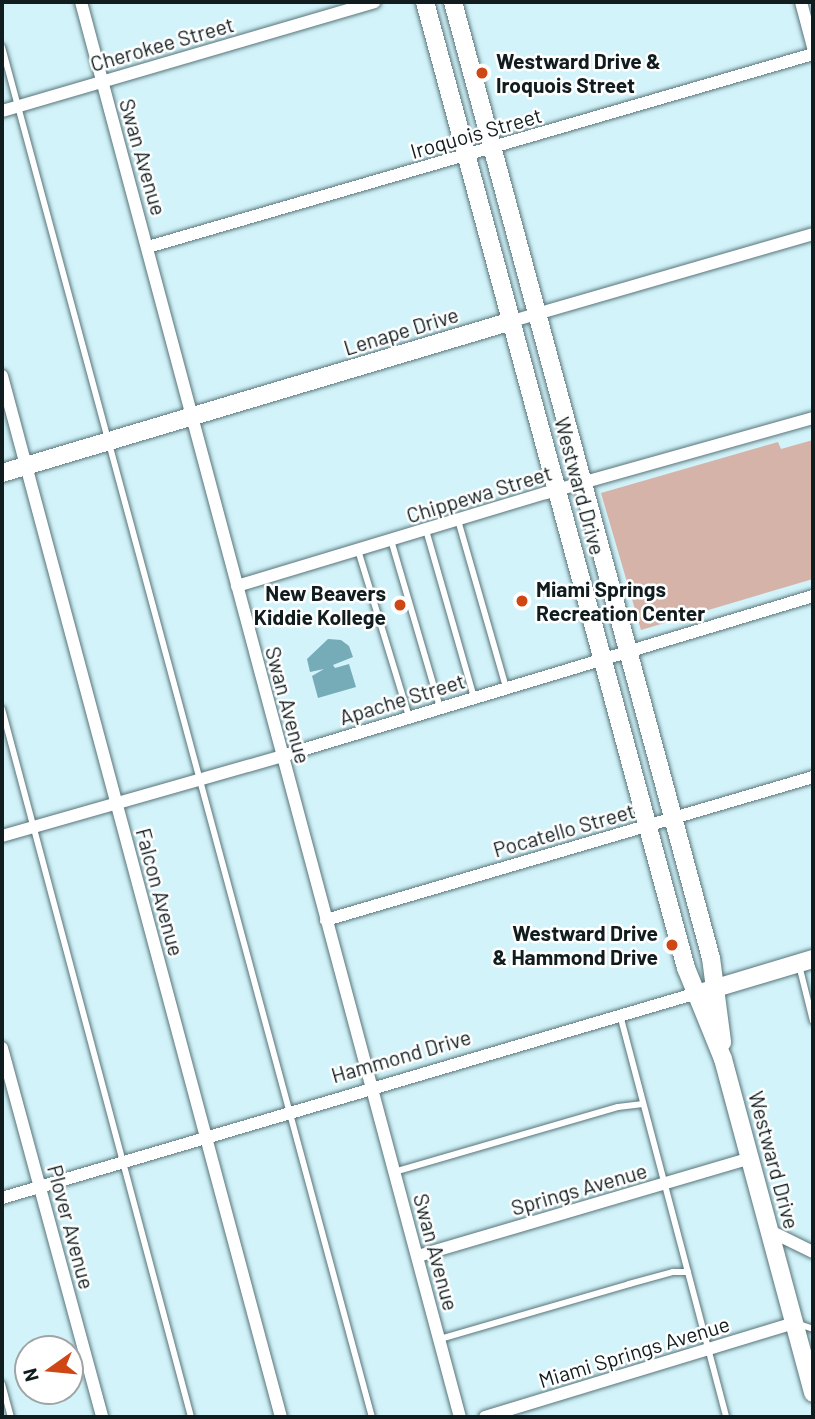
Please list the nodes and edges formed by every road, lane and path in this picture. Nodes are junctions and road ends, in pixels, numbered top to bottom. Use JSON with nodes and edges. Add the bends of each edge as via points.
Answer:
{"nodes":[{"id":1,"x":81,"y":2,"type":"edge"},
{"id":2,"x":374,"y":2,"type":"edge"},
{"id":3,"x":425,"y":2,"type":"edge"},
{"id":4,"x":453,"y":2,"type":"edge"},
{"id":5,"x":801,"y":2,"type":"edge"},
{"id":6,"x":2,"y":47,"type":"edge"},
{"id":7,"x":813,"y":47,"type":"edge"},
{"id":8,"x":813,"y":54,"type":"edge"},
{"id":9,"x":102,"y":81,"type":"junction"},
{"id":10,"x":18,"y":106,"type":"junction"},
{"id":11,"x":2,"y":111,"type":"edge"},
{"id":12,"x":493,"y":149,"type":"junction"},
{"id":13,"x":467,"y":155,"type":"junction"},
{"id":14,"x":813,"y":234,"type":"edge"},
{"id":15,"x":148,"y":247,"type":"junction"},
{"id":16,"x":537,"y":314,"type":"junction"},
{"id":17,"x":512,"y":321,"type":"junction"},
{"id":18,"x":2,"y":376,"type":"edge"},
{"id":19,"x":193,"y":417,"type":"junction"},
{"id":20,"x":813,"y":418,"type":"edge"},
{"id":21,"x":108,"y":442,"type":"junction"},
{"id":22,"x":26,"y":466,"type":"junction"},
{"id":23,"x":2,"y":473,"type":"edge"},
{"id":24,"x":583,"y":482,"type":"junction"},
{"id":25,"x":557,"y":490,"type":"junction"},
{"id":26,"x":458,"y":520,"type":"junction"},
{"id":27,"x":426,"y":530,"type":"junction"},
{"id":28,"x":391,"y":540,"type":"junction"},
{"id":29,"x":358,"y":550,"type":"junction"},
{"id":30,"x":237,"y":586,"type":"junction"},
{"id":31,"x":813,"y":596,"type":"edge"},
{"id":32,"x":627,"y":649,"type":"junction"},
{"id":33,"x":603,"y":657,"type":"junction"},
{"id":34,"x":506,"y":688,"type":"junction"},
{"id":35,"x":474,"y":697,"type":"junction"},
{"id":36,"x":440,"y":708,"type":"junction"},
{"id":37,"x":2,"y":709,"type":"edge"},
{"id":38,"x":409,"y":717,"type":"junction"},
{"id":39,"x":282,"y":756,"type":"junction"},
{"id":40,"x":813,"y":777,"type":"edge"},
{"id":41,"x":199,"y":778,"type":"junction"},
{"id":42,"x":116,"y":801,"type":"junction"},
{"id":43,"x":673,"y":818,"type":"junction"},
{"id":44,"x":648,"y":825,"type":"junction"},
{"id":45,"x":33,"y":826,"type":"junction"},
{"id":46,"x":2,"y":836,"type":"edge"},
{"id":47,"x":326,"y":920,"type":"junction"},
{"id":48,"x":806,"y":962,"type":"edge"},
{"id":49,"x":717,"y":988,"type":"junction"},
{"id":50,"x":695,"y":994,"type":"junction"},
{"id":51,"x":620,"y":1015,"type":"junction"},
{"id":52,"x":813,"y":1021,"type":"edge"},
{"id":53,"x":2,"y":1048,"type":"edge"},
{"id":54,"x":723,"y":1059,"type":"junction"},
{"id":55,"x":370,"y":1088,"type":"junction"},
{"id":56,"x":643,"y":1104,"type":"junction"},
{"id":57,"x":289,"y":1113,"type":"junction"},
{"id":58,"x":208,"y":1138,"type":"junction"},
{"id":59,"x":750,"y":1158,"type":"junction"},
{"id":60,"x":122,"y":1163,"type":"junction"},
{"id":61,"x":394,"y":1172,"type":"junction"},
{"id":62,"x":664,"y":1184,"type":"junction"},
{"id":63,"x":41,"y":1187,"type":"junction"},
{"id":64,"x":2,"y":1198,"type":"edge"},
{"id":65,"x":770,"y":1231,"type":"junction"},
{"id":66,"x":813,"y":1252,"type":"edge"},
{"id":67,"x":418,"y":1256,"type":"junction"},
{"id":68,"x":688,"y":1272,"type":"junction"},
{"id":69,"x":794,"y":1323,"type":"junction"},
{"id":70,"x":813,"y":1329,"type":"edge"},
{"id":71,"x":440,"y":1339,"type":"junction"},
{"id":72,"x":708,"y":1349,"type":"junction"},
{"id":73,"x":2,"y":1384,"type":"edge"},
{"id":74,"x":813,"y":1393,"type":"edge"},
{"id":75,"x":11,"y":1417,"type":"edge"},
{"id":76,"x":102,"y":1417,"type":"edge"},
{"id":77,"x":191,"y":1417,"type":"edge"},
{"id":78,"x":281,"y":1417,"type":"edge"},
{"id":79,"x":372,"y":1417,"type":"edge"},
{"id":80,"x":460,"y":1417,"type":"edge"},
{"id":81,"x":485,"y":1417,"type":"edge"},
{"id":82,"x":726,"y":1417,"type":"edge"}],
"edges":[{"from":1,"to":9,"type":"street","name":"Swan Avenue"},
{"from":2,"to":9,"type":"street","name":"Cherokee Street"},
{"from":3,"to":13,"type":"street","name":"Westward Drive"},
{"from":4,"to":12,"type":"street","name":"Westward Drive"},
{"from":5,"to":7,"type":"street"},
{"from":6,"to":10,"type":"lane"},
{"from":8,"to":12,"type":"street","name":"Iroquois Street"},
{"from":9,"to":10,"type":"street","name":"Cherokee Street"},
{"from":9,"to":15,"type":"street","name":"Swan Avenue"},
{"from":10,"to":11,"type":"street","name":"Cherokee Street"},
{"from":10,"to":21,"type":"lane"},
{"from":12,"to":13,"type":"street","name":"Iroquois Street"},
{"from":12,"to":16,"type":"street","name":"Westward Drive"},
{"from":13,"to":15,"type":"street","name":"Iroquois Street"},
{"from":13,"to":17,"type":"street","name":"Westward Drive"},
{"from":14,"to":16,"type":"street","name":"Lenape Drive"},
{"from":15,"to":19,"type":"street","name":"Swan Avenue"},
{"from":16,"to":17,"type":"street","name":"Lenape Drive"},
{"from":16,"to":24,"type":"street","name":"Westward Drive"},
{"from":17,"to":19,"type":"street","name":"Lenape Drive"},
{"from":17,"to":25,"type":"street","name":"Westward Drive"},
{"from":18,"to":22,"type":"street","name":"Falcon Avenue"},
{"from":19,"to":21,"type":"street","name":"Lenape Drive"},
{"from":19,"to":30,"type":"street","name":"Swan Avenue"},
{"from":20,"to":24,"type":"street","name":"Chippewa Street"},
{"from":21,"to":22,"type":"street","name":"Lenape Drive"},
{"from":21,"to":41,"type":"lane"},
{"from":22,"to":23,"type":"street","name":"Lenape Drive"},
{"from":22,"to":42,"type":"street","name":"Falcon Avenue"},
{"from":24,"to":25,"type":"street","name":"Chippewa Street"},
{"from":24,"to":32,"type":"street","name":"Westward Drive"},
{"from":25,"to":26,"type":"street","name":"Chippewa Street"},
{"from":25,"to":33,"type":"street","name":"Westward Drive"},
{"from":26,"to":27,"type":"street","name":"Chippewa Street"},
{"from":26,"to":34,"type":"lane"},
{"from":27,"to":28,"type":"street","name":"Chippewa Street"},
{"from":27,"to":35,"type":"lane"},
{"from":28,"to":29,"type":"street","name":"Chippewa Street"},
{"from":28,"to":36,"type":"lane"},
{"from":29,"to":30,"type":"street","name":"Chippewa Street"},
{"from":29,"to":38,"type":"lane"},
{"from":30,"to":39,"type":"street","name":"Swan Avenue"},
{"from":31,"to":32,"type":"street","name":"Apache Street"},
{"from":32,"to":33,"type":"street","name":"Apache Street"},
{"from":32,"to":43,"type":"street","name":"Westward Drive"},
{"from":33,"to":34,"type":"street","name":"Apache Street"},
{"from":33,"to":44,"type":"street","name":"Westward Drive"},
{"from":34,"to":35,"type":"street","name":"Apache Street"},
{"from":35,"to":36,"type":"street","name":"Apache Street"},
{"from":36,"to":38,"type":"street","name":"Apache Street"},
{"from":37,"to":45,"type":"lane"},
{"from":38,"to":39,"type":"street","name":"Apache Street"},
{"from":39,"to":41,"type":"street","name":"Apache Street"},
{"from":39,"to":47,"type":"street","name":"Swan Avenue"},
{"from":40,"to":43,"type":"street","name":"Pocatello Street"},
{"from":41,"to":42,"type":"street","name":"Apache Street"},
{"from":41,"to":57,"type":"lane"},
{"from":42,"to":45,"type":"street","name":"Apache Street"},
{"from":42,"to":58,"type":"street","name":"Falcon Avenue"},
{"from":43,"to":44,"type":"street","name":"Pocatello Street"},
{"from":43,"to":49,"type":"street","name":"Westward Drive"},
{"from":44,"to":47,"type":"street","name":"Pocatello Street"},
{"from":44,"to":50,"type":"street","name":"Westward Drive"},
{"from":45,"to":46,"type":"street","name":"Apache Street"},
{"from":45,"to":60,"type":"lane"},
{"from":47,"to":55,"type":"street","name":"Swan Avenue"},
{"from":48,"to":49,"type":"street","name":"Hammond Drive"},
{"from":48,"to":52,"type":"lane"},
{"from":49,"to":50,"type":"street","name":"Hammond Drive"},
{"from":49,"to":54,"type":"street","name":"Westward Drive"},
{"from":50,"to":51,"type":"street","name":"Hammond Drive"},
{"from":50,"to":54,"type":"street","name":"Westward Drive"},
{"from":51,"to":55,"type":"street","name":"Hammond Drive"},
{"from":51,"to":56,"type":"lane"},
{"from":53,"to":63,"type":"street","name":"Plover Avenue"},
{"from":54,"to":59,"type":"street","name":"Westward Drive"},
{"from":55,"to":57,"type":"street","name":"Hammond Drive"},
{"from":55,"to":61,"type":"street","name":"Swan Avenue"},
{"from":56,"to":61,"type":"lane","via":[[618,1107]]},
{"from":56,"to":62,"type":"lane"},
{"from":57,"to":58,"type":"street","name":"Hammond Drive"},
{"from":57,"to":79,"type":"lane"},
{"from":58,"to":60,"type":"street","name":"Hammond Drive"},
{"from":58,"to":78,"type":"street","name":"Falcon Avenue"},
{"from":59,"to":62,"type":"street","name":"Springs Avenue"},
{"from":59,"to":65,"type":"street","name":"Westward Drive"},
{"from":60,"to":63,"type":"street","name":"Hammond Drive"},
{"from":60,"to":77,"type":"lane"},
{"from":61,"to":67,"type":"street","name":"Swan Avenue"},
{"from":62,"to":67,"type":"street","name":"Springs Avenue"},
{"from":62,"to":68,"type":"lane"},
{"from":63,"to":64,"type":"street","name":"Hammond Drive"},
{"from":63,"to":76,"type":"street","name":"Plover Avenue"},
{"from":65,"to":66,"type":"street"},
{"from":65,"to":69,"type":"street","name":"Westward Drive"},
{"from":67,"to":71,"type":"street","name":"Swan Avenue"},
{"from":68,"to":71,"type":"lane","via":[[673,1272]]},
{"from":68,"to":72,"type":"lane"},
{"from":69,"to":70,"type":"lane"},
{"from":69,"to":72,"type":"street","name":"Miami Springs Avenue"},
{"from":69,"to":74,"type":"street","name":"Westward Drive"},
{"from":71,"to":80,"type":"street","name":"Swan Avenue"},
{"from":72,"to":81,"type":"street","name":"Miami Springs Avenue"},
{"from":72,"to":82,"type":"lane"},
{"from":73,"to":75,"type":"lane"}]}
